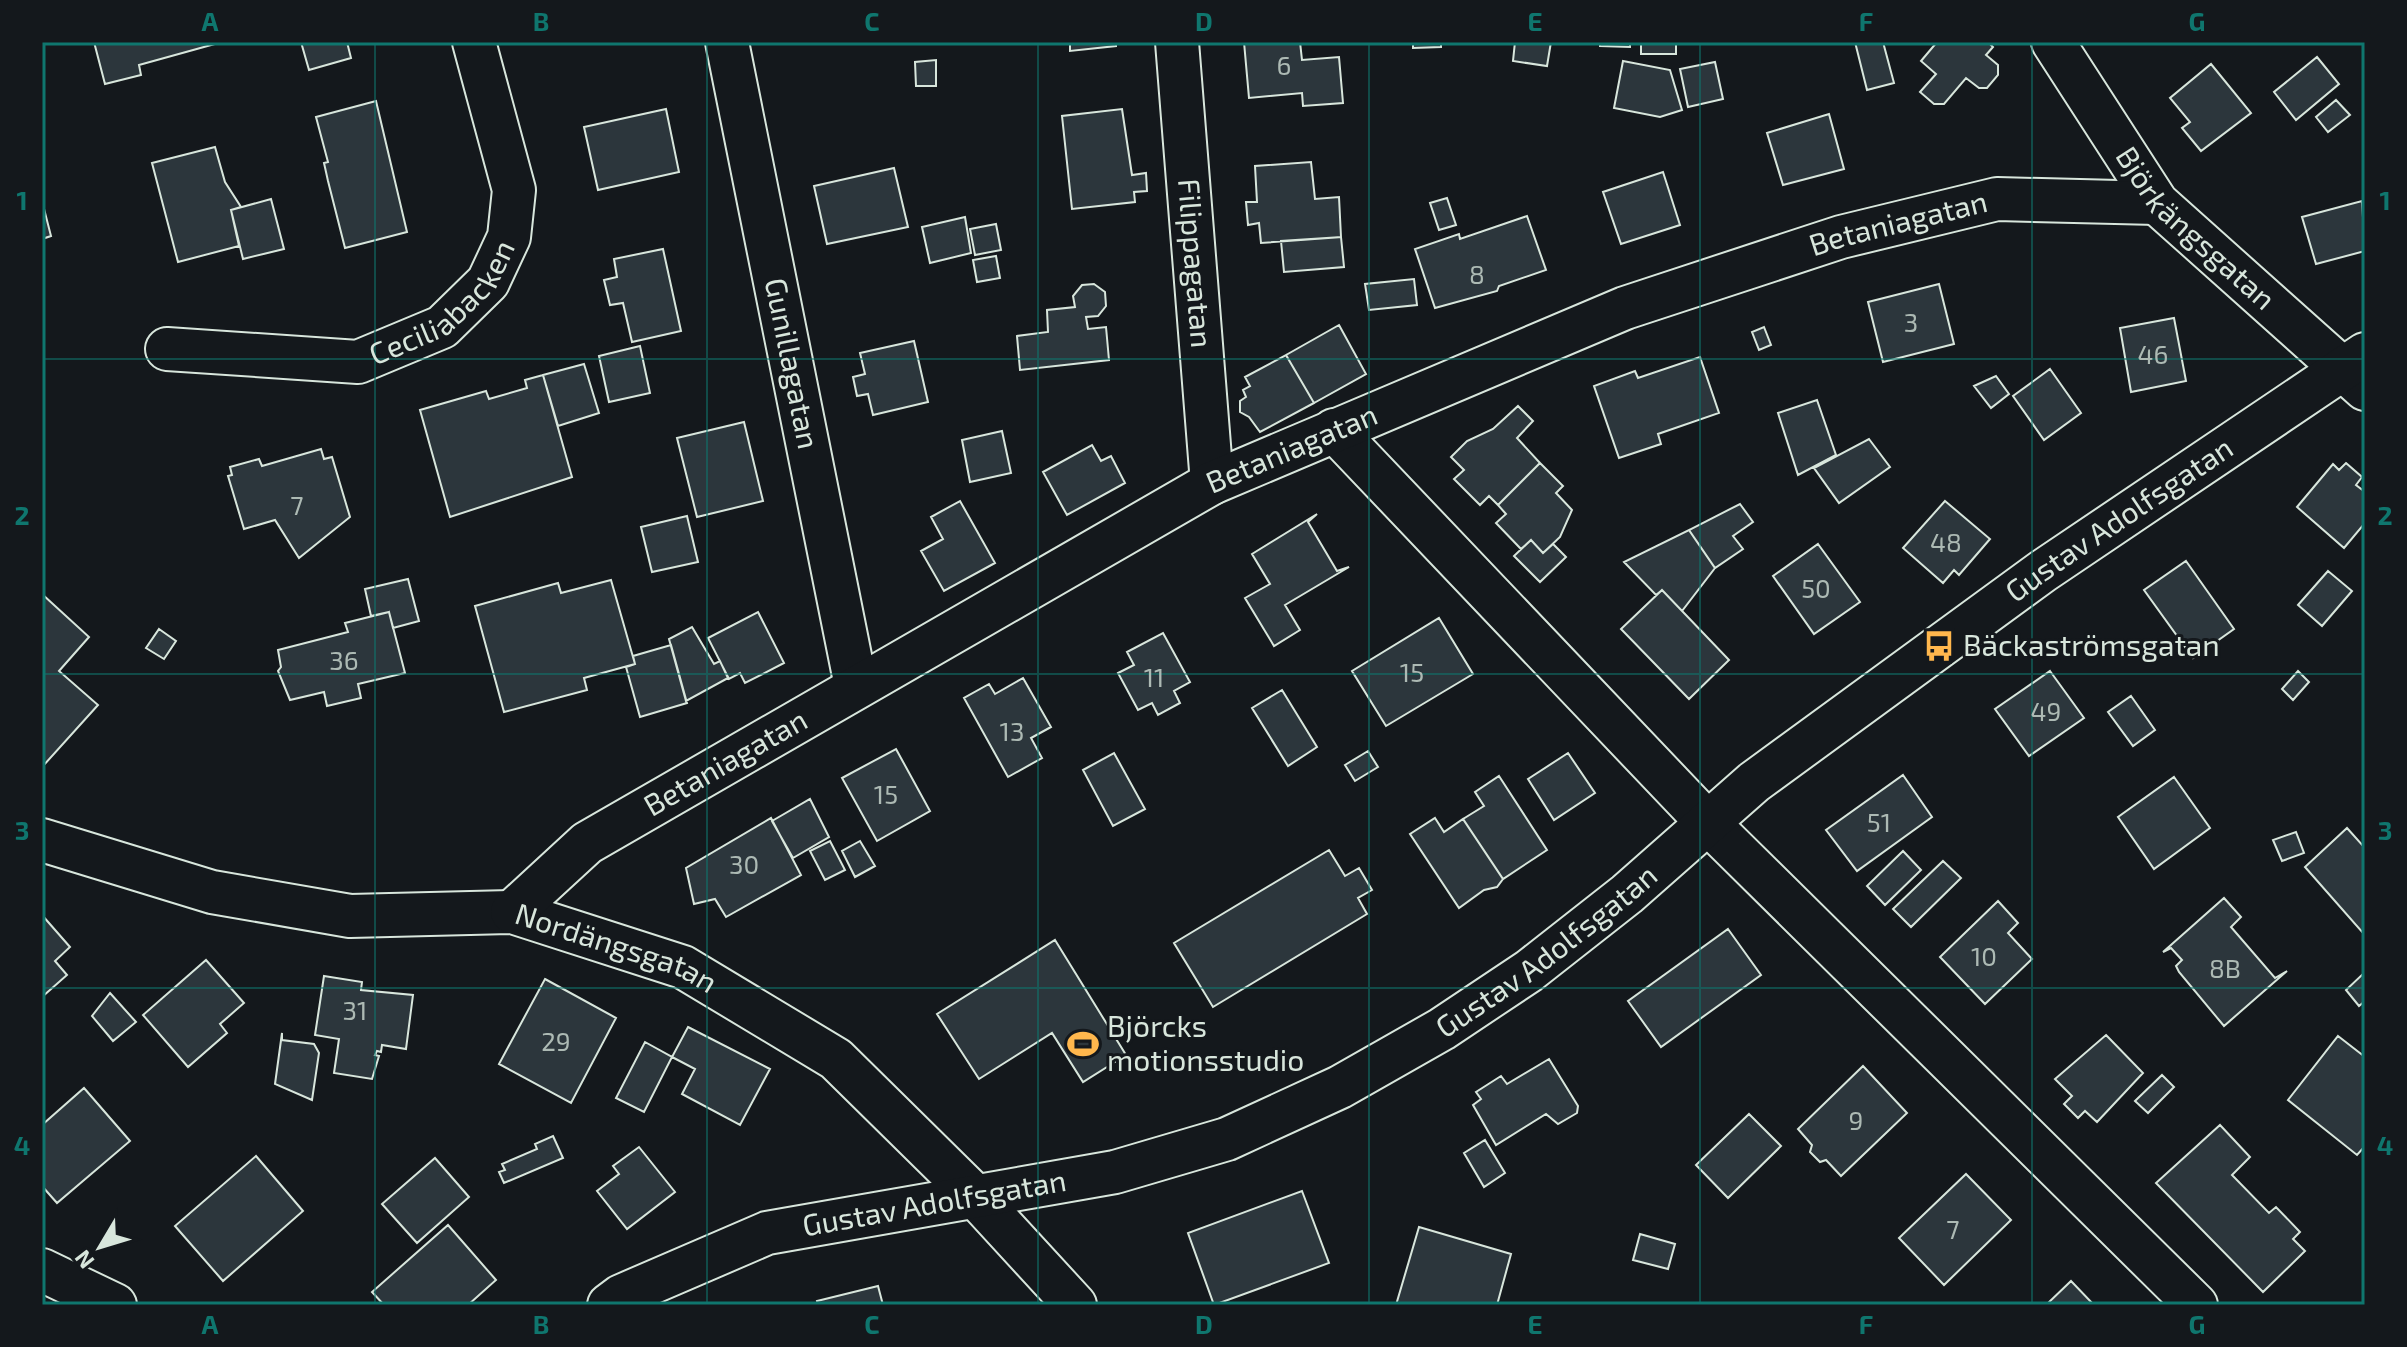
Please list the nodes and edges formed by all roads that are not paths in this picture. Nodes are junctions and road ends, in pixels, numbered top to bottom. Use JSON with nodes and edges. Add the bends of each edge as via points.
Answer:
{"nodes":[{"id":1,"x":474,"y":42,"type":"edge"},
{"id":2,"x":727,"y":42,"type":"edge"},
{"id":3,"x":1177,"y":42,"type":"edge"},
{"id":4,"x":2053,"y":42,"type":"edge"},
{"id":5,"x":2157,"y":203,"type":"junction"},
{"id":6,"x":167,"y":349,"type":"dead end"},
{"id":7,"x":2357,"y":371,"type":"edge"},
{"id":8,"x":1334,"y":430,"type":"junction"},
{"id":9,"x":1212,"y":483,"type":"junction"},
{"id":10,"x":856,"y":686,"type":"junction"},
{"id":11,"x":1706,"y":821,"type":"junction"},
{"id":12,"x":42,"y":840,"type":"edge"},
{"id":13,"x":512,"y":912,"type":"junction"},
{"id":14,"x":974,"y":1195,"type":"junction"},
{"id":15,"x":42,"y":1270,"type":"edge"},
{"id":16,"x":619,"y":1302,"type":"edge"},
{"id":17,"x":115,"y":1305,"type":"edge"},
{"id":18,"x":1075,"y":1305,"type":"edge"},
{"id":19,"x":2196,"y":1305,"type":"edge"}],
"edges":[{"from":1,"to":6,"type":"street","name":"Ceciliabacken","via":[[514,190],[509,237],[488,282],[442,327],[358,362]]},
{"from":2,"to":10,"type":"street","name":"Gunillagatan"},
{"from":3,"to":9,"type":"street","name":"Filippagatan"},
{"from":4,"to":5,"type":"street","name":"Björkängsgatan"},
{"from":5,"to":7,"type":"street","name":"Björkängsgatan"},
{"from":5,"to":8,"type":"street","name":"Betaniagatan","via":[[1997,199],[1841,237],[1625,308]]},
{"from":7,"to":11,"type":"street","name":"Gustav Adolfsgatan","via":[[2043,571]]},
{"from":8,"to":9,"type":"street","name":"Betaniagatan"},
{"from":8,"to":11,"type":"street"},
{"from":9,"to":10,"type":"street","name":"Betaniagatan"},
{"from":10,"to":13,"type":"street","name":"Betaniagatan","via":[[587,843]]},
{"from":11,"to":14,"type":"street","name":"Gustav Adolfsgatan","via":[[1627,894],[1529,971],[1340,1087],[1227,1139],[1129,1168]]},
{"from":11,"to":19,"type":"street"},
{"from":12,"to":13,"type":"street","name":"Nordängsgatan","via":[[212,892],[350,916]]},
{"from":13,"to":14,"type":"street","name":"Nordängsgatan","via":[[683,967],[836,1059]]},
{"from":14,"to":16,"type":"street","name":"Gustav Adolfsgatan","via":[[767,1233]]},
{"from":14,"to":18,"type":"street","name":"Nordängsgatan"},
{"from":15,"to":17,"type":"street"}]}
